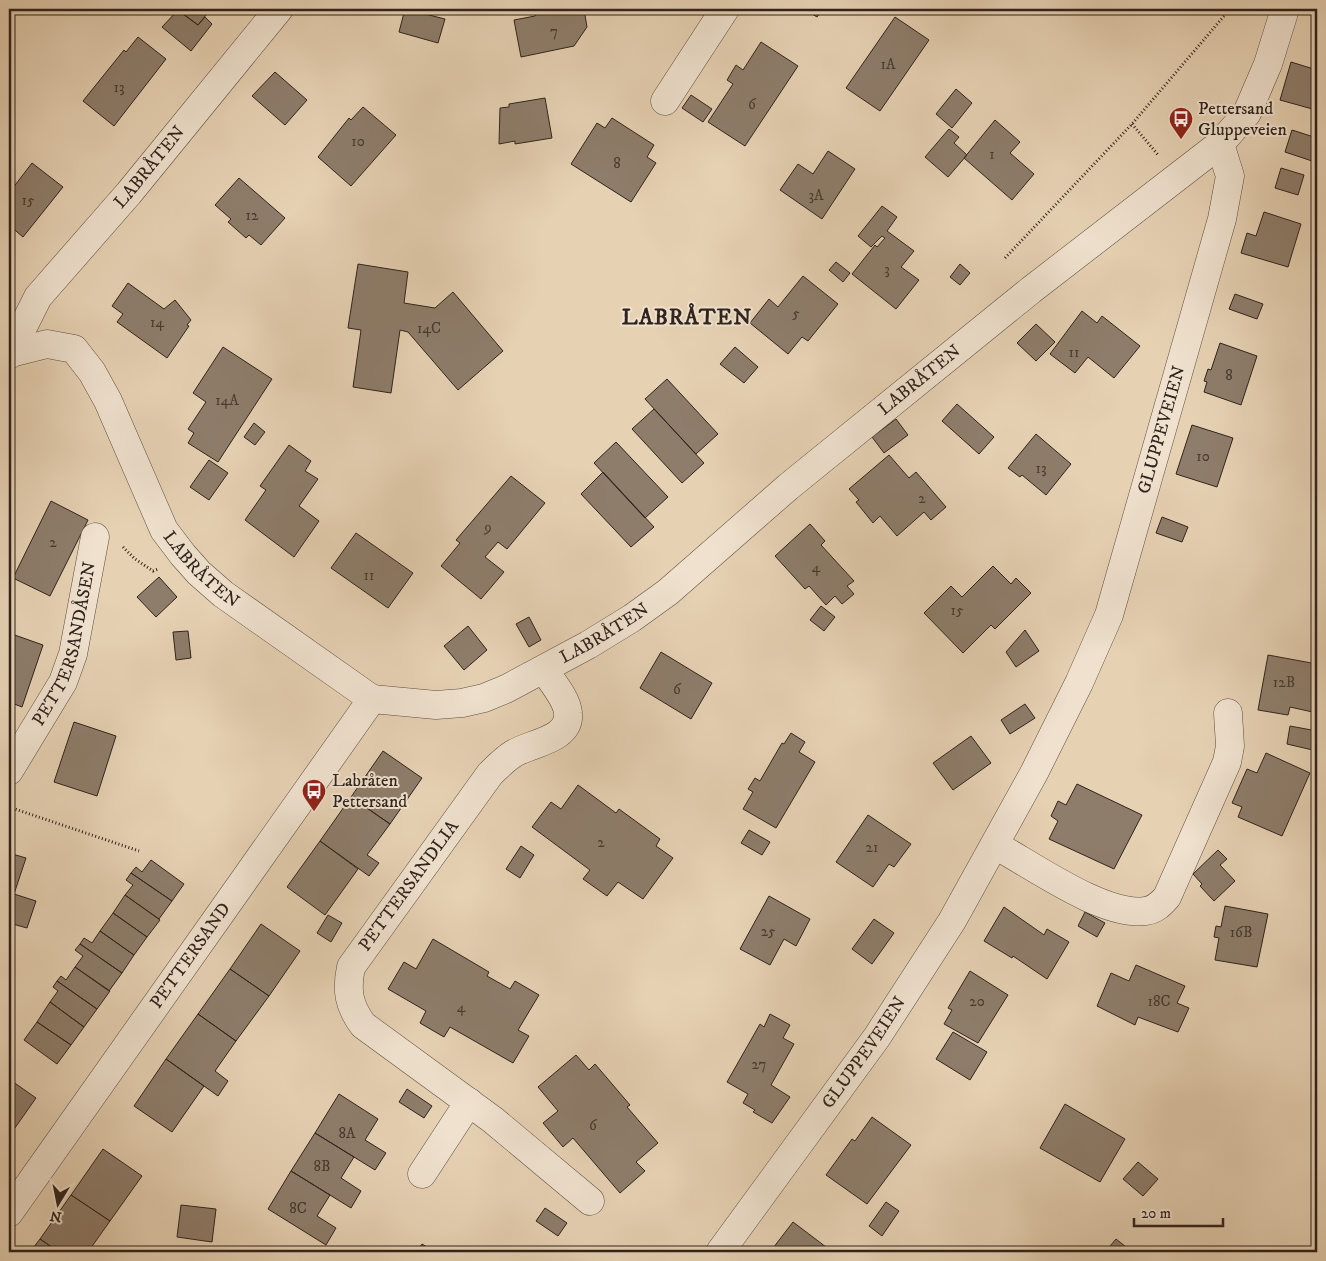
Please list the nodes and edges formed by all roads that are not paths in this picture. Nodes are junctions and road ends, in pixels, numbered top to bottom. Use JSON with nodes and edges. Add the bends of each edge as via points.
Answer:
{"nodes":[{"id":1,"x":279,"y":9,"type":"edge"},
{"id":2,"x":726,"y":9,"type":"edge"},
{"id":3,"x":1285,"y":9,"type":"edge"},
{"id":4,"x":665,"y":100,"type":"dead end"},
{"id":5,"x":1220,"y":144,"type":"junction"},
{"id":6,"x":10,"y":354,"type":"edge"},
{"id":7,"x":95,"y":537,"type":"dead end"},
{"id":8,"x":544,"y":670,"type":"junction"},
{"id":9,"x":372,"y":699,"type":"junction"},
{"id":10,"x":1228,"y":712,"type":"dead end"},
{"id":11,"x":9,"y":771,"type":"edge"},
{"id":12,"x":995,"y":845,"type":"junction"},
{"id":13,"x":469,"y":1102,"type":"junction"},
{"id":14,"x":422,"y":1174,"type":"dead end"},
{"id":15,"x":590,"y":1201,"type":"dead end"},
{"id":16,"x":9,"y":1213,"type":"edge"},
{"id":17,"x":720,"y":1252,"type":"edge"}],
"edges":[{"from":1,"to":6,"type":"street","name":"LABRÅTEN","via":[[38,297]]},
{"from":2,"to":4,"type":"street"},
{"from":3,"to":5,"type":"street","via":[[1268,64],[1247,113]]},
{"from":5,"to":8,"type":"street","name":"LABRÅTEN","via":[[1031,290],[788,487],[668,592],[632,618]]},
{"from":5,"to":12,"type":"street","name":"GLUPPEVEIEN","via":[[1230,176],[1222,220],[1109,615],[1079,683]]},
{"from":6,"to":9,"type":"street","name":"LABRÅTEN","via":[[47,344],[74,349],[108,401],[164,530],[183,555],[223,594]]},
{"from":7,"to":11,"type":"street","name":"PETTERSANDÅSEN","via":[[73,654],[63,682]]},
{"from":8,"to":9,"type":"street","name":"LABRÅTEN","via":[[506,689],[462,703],[410,704]]},
{"from":8,"to":13,"type":"street","name":"PETTERSANDLIA","via":[[565,704],[567,724],[561,732],[511,754],[490,774],[351,967],[348,983],[348,998],[363,1025]]},
{"from":9,"to":16,"type":"street","name":"PETTERSAND"},
{"from":10,"to":12,"type":"street","via":[[1230,746],[1227,762],[1167,897],[1158,907],[1133,912],[1113,908]]},
{"from":12,"to":17,"type":"street","name":"GLUPPEVEIEN","via":[[952,921],[877,1037]]},
{"from":13,"to":14,"type":"street"},
{"from":13,"to":15,"type":"street","name":"PETTERSANDLIA"}]}
